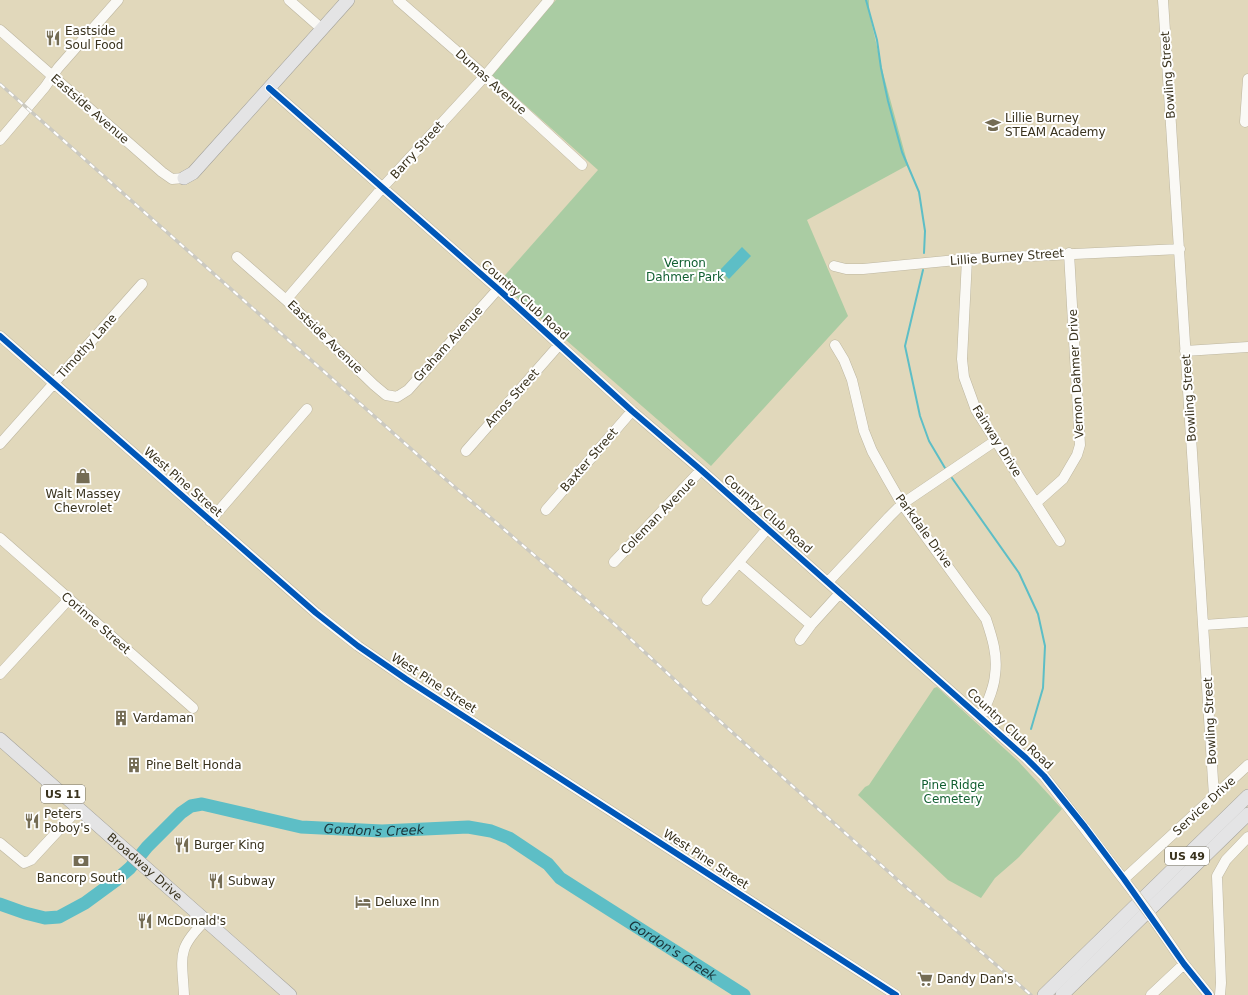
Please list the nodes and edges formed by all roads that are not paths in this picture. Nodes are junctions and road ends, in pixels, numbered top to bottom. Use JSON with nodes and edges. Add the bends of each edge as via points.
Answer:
{"nodes":[{"id":1,"x":118,"y":0,"type":"edge"},
{"id":2,"x":289,"y":0,"type":"edge"},
{"id":3,"x":348,"y":0,"type":"edge"},
{"id":4,"x":398,"y":0,"type":"edge"},
{"id":5,"x":549,"y":0,"type":"edge"},
{"id":6,"x":1163,"y":0,"type":"edge"},
{"id":7,"x":322,"y":29,"type":"junction"},
{"id":8,"x":0,"y":30,"type":"edge"},
{"id":9,"x":52,"y":76,"type":"junction"},
{"id":10,"x":485,"y":76,"type":"junction"},
{"id":11,"x":1248,"y":79,"type":"edge"},
{"id":12,"x":269,"y":88,"type":"junction"},
{"id":13,"x":1245,"y":122,"type":"dead end"},
{"id":14,"x":0,"y":140,"type":"edge"},
{"id":15,"x":582,"y":165,"type":"dead end"},
{"id":16,"x":184,"y":178,"type":"joint"},
{"id":17,"x":383,"y":188,"type":"junction"},
{"id":18,"x":1180,"y":249,"type":"junction"},
{"id":19,"x":1069,"y":253,"type":"junction"},
{"id":20,"x":237,"y":257,"type":"dead end"},
{"id":21,"x":967,"y":259,"type":"junction"},
{"id":22,"x":834,"y":266,"type":"dead end"},
{"id":23,"x":142,"y":284,"type":"dead end"},
{"id":24,"x":498,"y":289,"type":"junction"},
{"id":25,"x":286,"y":300,"type":"junction"},
{"id":26,"x":0,"y":336,"type":"edge"},
{"id":27,"x":559,"y":345,"type":"junction"},
{"id":28,"x":835,"y":345,"type":"dead end"},
{"id":29,"x":1248,"y":347,"type":"edge"},
{"id":30,"x":1185,"y":351,"type":"junction"},
{"id":31,"x":53,"y":383,"type":"junction"},
{"id":32,"x":397,"y":397,"type":"joint"},
{"id":33,"x":307,"y":409,"type":"dead end"},
{"id":34,"x":632,"y":411,"type":"junction"},
{"id":35,"x":995,"y":441,"type":"junction"},
{"id":36,"x":0,"y":444,"type":"edge"},
{"id":37,"x":466,"y":451,"type":"dead end"},
{"id":38,"x":701,"y":470,"type":"junction"},
{"id":39,"x":1036,"y":503,"type":"junction"},
{"id":40,"x":902,"y":504,"type":"junction"},
{"id":41,"x":546,"y":510,"type":"dead end"},
{"id":42,"x":210,"y":521,"type":"junction"},
{"id":43,"x":767,"y":529,"type":"junction"},
{"id":44,"x":0,"y":538,"type":"edge"},
{"id":45,"x":1060,"y":541,"type":"dead end"},
{"id":46,"x":614,"y":562,"type":"dead end"},
{"id":47,"x":739,"y":563,"type":"junction"},
{"id":48,"x":828,"y":582,"type":"junction"},
{"id":49,"x":840,"y":593,"type":"junction"},
{"id":50,"x":69,"y":599,"type":"junction"},
{"id":51,"x":708,"y":600,"type":"dead end"},
{"id":52,"x":1248,"y":622,"type":"edge"},
{"id":53,"x":811,"y":625,"type":"junction"},
{"id":54,"x":1204,"y":625,"type":"junction"},
{"id":55,"x":800,"y":640,"type":"dead end"},
{"id":56,"x":0,"y":674,"type":"edge"},
{"id":57,"x":193,"y":708,"type":"dead end"},
{"id":58,"x":981,"y":717,"type":"junction"},
{"id":59,"x":0,"y":739,"type":"edge"},
{"id":60,"x":1248,"y":765,"type":"edge"},
{"id":61,"x":1214,"y":796,"type":"junction"},
{"id":62,"x":1248,"y":796,"type":"edge"},
{"id":63,"x":79,"y":808,"type":"junction"},
{"id":64,"x":1248,"y":814,"type":"edge"},
{"id":65,"x":1248,"y":837,"type":"edge"},
{"id":66,"x":0,"y":843,"type":"edge"},
{"id":67,"x":1124,"y":879,"type":"junction"},
{"id":68,"x":206,"y":920,"type":"junction"},
{"id":69,"x":1184,"y":964,"type":"junction"},
{"id":70,"x":184,"y":995,"type":"edge"},
{"id":71,"x":290,"y":995,"type":"edge"},
{"id":72,"x":896,"y":995,"type":"edge"},
{"id":73,"x":1044,"y":995,"type":"edge"},
{"id":74,"x":1062,"y":995,"type":"edge"},
{"id":75,"x":1151,"y":995,"type":"edge"},
{"id":76,"x":1209,"y":995,"type":"edge"},
{"id":77,"x":1220,"y":995,"type":"edge"}],
"edges":[{"from":1,"to":9,"type":"street"},
{"from":2,"to":7,"type":"street"},
{"from":3,"to":7,"type":"main road"},
{"from":4,"to":10,"type":"street","name":"Dumas Avenue"},
{"from":5,"to":10,"type":"street","name":"Barry Street"},
{"from":6,"to":18,"type":"street","name":"Bowling Street"},
{"from":7,"to":12,"type":"main road"},
{"from":8,"to":9,"type":"street","name":"Eastside Avenue"},
{"from":9,"to":14,"type":"street"},
{"from":9,"to":16,"type":"street","name":"Eastside Avenue","via":[[162,172],[172,179]]},
{"from":10,"to":15,"type":"street","name":"Dumas Avenue"},
{"from":10,"to":17,"type":"street","name":"Barry Street"},
{"from":11,"to":13,"type":"street"},
{"from":12,"to":16,"type":"main road","via":[[193,173]]},
{"from":12,"to":17,"type":"street","name":"Country Club Road"},
{"from":17,"to":24,"type":"street","name":"Country Club Road"},
{"from":17,"to":25,"type":"street","name":"Barry Street"},
{"from":18,"to":19,"type":"street","name":"Lillie Burney Street"},
{"from":18,"to":30,"type":"street","name":"Bowling Street"},
{"from":19,"to":21,"type":"street","name":"Lillie Burney Street"},
{"from":19,"to":39,"type":"street","name":"Vernon Dahmer Drive","via":[[1080,444],[1063,479]]},
{"from":20,"to":25,"type":"street","name":"Eastside Avenue"},
{"from":21,"to":22,"type":"street","name":"Lillie Burney Street","via":[[846,269]]},
{"from":21,"to":35,"type":"street","name":"Fairway Drive","via":[[962,359],[964,377],[976,410]]},
{"from":23,"to":31,"type":"street","name":"Timothy Lane"},
{"from":24,"to":27,"type":"street","name":"Country Club Road"},
{"from":24,"to":32,"type":"street","name":"Graham Avenue","via":[[408,390]]},
{"from":25,"to":32,"type":"street","name":"Eastside Avenue","via":[[374,385],[386,395]]},
{"from":26,"to":31,"type":"street","name":"West Pine Street"},
{"from":27,"to":34,"type":"street","name":"Country Club Road"},
{"from":27,"to":37,"type":"street","name":"Amos Street"},
{"from":28,"to":40,"type":"street","name":"Parkdale Drive","via":[[852,380],[864,431],[872,451]]},
{"from":29,"to":30,"type":"street"},
{"from":30,"to":54,"type":"street","name":"Bowling Street"},
{"from":31,"to":36,"type":"street","name":"Timothy Lane"},
{"from":31,"to":42,"type":"street","name":"West Pine Street"},
{"from":33,"to":42,"type":"street"},
{"from":34,"to":38,"type":"street","name":"Country Club Road"},
{"from":34,"to":41,"type":"street","name":"Baxter Street"},
{"from":35,"to":39,"type":"street","name":"Fairway Drive"},
{"from":35,"to":40,"type":"street"},
{"from":38,"to":43,"type":"street","name":"Country Club Road"},
{"from":38,"to":46,"type":"street","name":"Coleman Avenue"},
{"from":39,"to":45,"type":"street","name":"Fairway Drive"},
{"from":40,"to":48,"type":"street"},
{"from":40,"to":58,"type":"street","name":"Parkdale Drive","via":[[986,619],[993,639],[995,675]]},
{"from":42,"to":72,"type":"street","name":"West Pine Street","via":[[358,646]]},
{"from":43,"to":47,"type":"street"},
{"from":43,"to":48,"type":"street","name":"Country Club Road"},
{"from":44,"to":50,"type":"street","name":"Corinne Street"},
{"from":47,"to":51,"type":"street"},
{"from":47,"to":53,"type":"street"},
{"from":48,"to":49,"type":"street","name":"Country Club Road"},
{"from":49,"to":53,"type":"street"},
{"from":49,"to":58,"type":"street","name":"Country Club Road"},
{"from":50,"to":56,"type":"street"},
{"from":50,"to":57,"type":"street","name":"Corinne Street"},
{"from":52,"to":54,"type":"street"},
{"from":53,"to":55,"type":"street"},
{"from":54,"to":61,"type":"street","name":"Bowling Street"},
{"from":58,"to":67,"type":"street","name":"Country Club Road","via":[[1044,776]]},
{"from":59,"to":63,"type":"main road","name":"Broadway Drive","number":"US 11"},
{"from":60,"to":61,"type":"street","name":"Service Drive"},
{"from":61,"to":67,"type":"street","name":"Service Drive"},
{"from":62,"to":73,"type":"main road","number":"US 49"},
{"from":63,"to":66,"type":"street","via":[[31,860],[24,863]]},
{"from":63,"to":68,"type":"main road","name":"Broadway Drive","number":"US 11"},
{"from":64,"to":74,"type":"main road","number":"US 49"},
{"from":65,"to":77,"type":"street","via":[[1226,860],[1217,876]]},
{"from":67,"to":69,"type":"street","name":"Country Club Road","bridge":true},
{"from":68,"to":70,"type":"street","via":[[191,936],[183,950]]},
{"from":68,"to":71,"type":"main road","name":"Broadway Drive","number":"US 11"},
{"from":69,"to":75,"type":"street"},
{"from":69,"to":76,"type":"street","name":"Country Club Road"}]}
